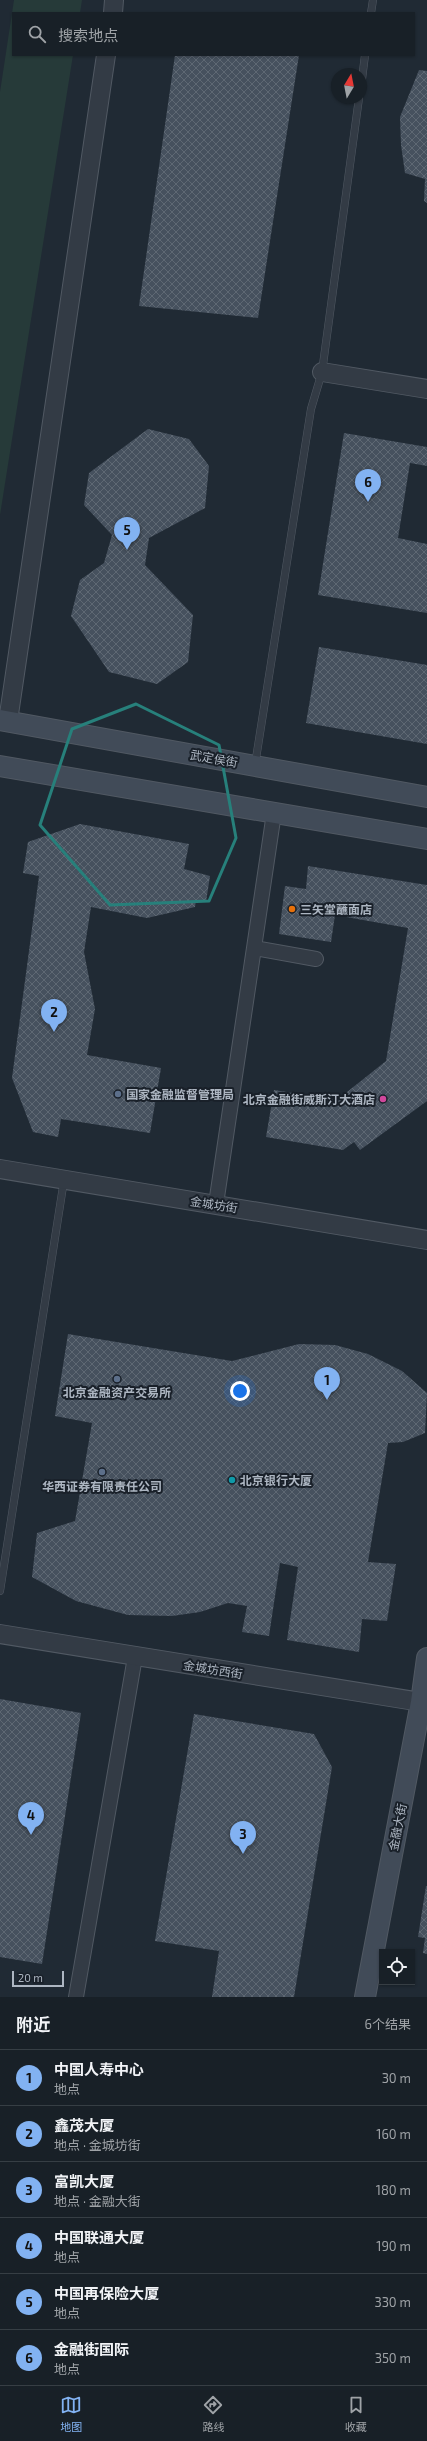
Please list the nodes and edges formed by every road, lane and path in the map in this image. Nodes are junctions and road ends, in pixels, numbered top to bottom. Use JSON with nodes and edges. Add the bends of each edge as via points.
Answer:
{"nodes":[{"id":1,"x":114,"y":0,"type":"edge"},
{"id":2,"x":373,"y":0,"type":"edge"},
{"id":3,"x":113,"y":12,"type":"edge"},
{"id":4,"x":371,"y":12,"type":"edge"},
{"id":5,"x":106,"y":56,"type":"edge"},
{"id":6,"x":365,"y":56,"type":"edge"},
{"id":7,"x":363,"y":68,"type":"edge"},
{"id":8,"x":358,"y":104,"type":"edge"},
{"id":9,"x":322,"y":372,"type":"junction"},
{"id":10,"x":427,"y":389,"type":"edge"},
{"id":11,"x":4,"y":720,"type":"edge"},
{"id":12,"x":255,"y":765,"type":"junction"},
{"id":13,"x":0,"y":766,"type":"edge"},
{"id":14,"x":427,"y":797,"type":"edge"},
{"id":15,"x":274,"y":813,"type":"junction"},
{"id":16,"x":427,"y":839,"type":"edge"},
{"id":17,"x":254,"y":948,"type":"junction"},
{"id":18,"x":316,"y":959,"type":"dead end"},
{"id":19,"x":0,"y":1169,"type":"edge"},
{"id":20,"x":64,"y":1180,"type":"junction"},
{"id":21,"x":216,"y":1204,"type":"junction"},
{"id":22,"x":427,"y":1240,"type":"edge"},
{"id":23,"x":0,"y":1590,"type":"edge"},
{"id":24,"x":0,"y":1634,"type":"edge"},
{"id":25,"x":135,"y":1657,"type":"junction"},
{"id":26,"x":427,"y":1658,"type":"edge"},
{"id":27,"x":424,"y":1702,"type":"edge"},
{"id":28,"x":427,"y":1735,"type":"edge"},
{"id":29,"x":387,"y":1949,"type":"edge"},
{"id":30,"x":380,"y":1985,"type":"edge"},
{"id":31,"x":76,"y":1997,"type":"edge"},
{"id":32,"x":364,"y":1997,"type":"edge"},
{"id":33,"x":378,"y":1997,"type":"edge"}],
"edges":[{"from":1,"to":3,"type":"street"},
{"from":2,"to":4,"type":"lane"},
{"from":5,"to":11,"type":"street"},
{"from":6,"to":7,"type":"lane"},
{"from":8,"to":9,"type":"lane"},
{"from":9,"to":10,"type":"street"},
{"from":9,"to":12,"type":"lane","via":[[311,409]]},
{"from":11,"to":12,"type":"main road","name":"武定侯街"},
{"from":12,"to":14,"type":"main road","name":"武定侯街"},
{"from":13,"to":15,"type":"main road"},
{"from":15,"to":16,"type":"main road"},
{"from":15,"to":17,"type":"street"},
{"from":17,"to":18,"type":"street"},
{"from":17,"to":21,"type":"street"},
{"from":19,"to":20,"type":"street","name":"金城坊街"},
{"from":20,"to":21,"type":"street","name":"金城坊街"},
{"from":20,"to":23,"type":"lane"},
{"from":21,"to":22,"type":"street","name":"金城坊街"},
{"from":24,"to":25,"type":"street","name":"金城坊西街"},
{"from":25,"to":27,"type":"street","name":"金城坊西街"},
{"from":25,"to":31,"type":"street"},
{"from":26,"to":27,"type":"main road","name":"金融大街"},
{"from":27,"to":32,"type":"main road","name":"金融大街"},
{"from":28,"to":29,"type":"main road"},
{"from":30,"to":33,"type":"main road"}]}
